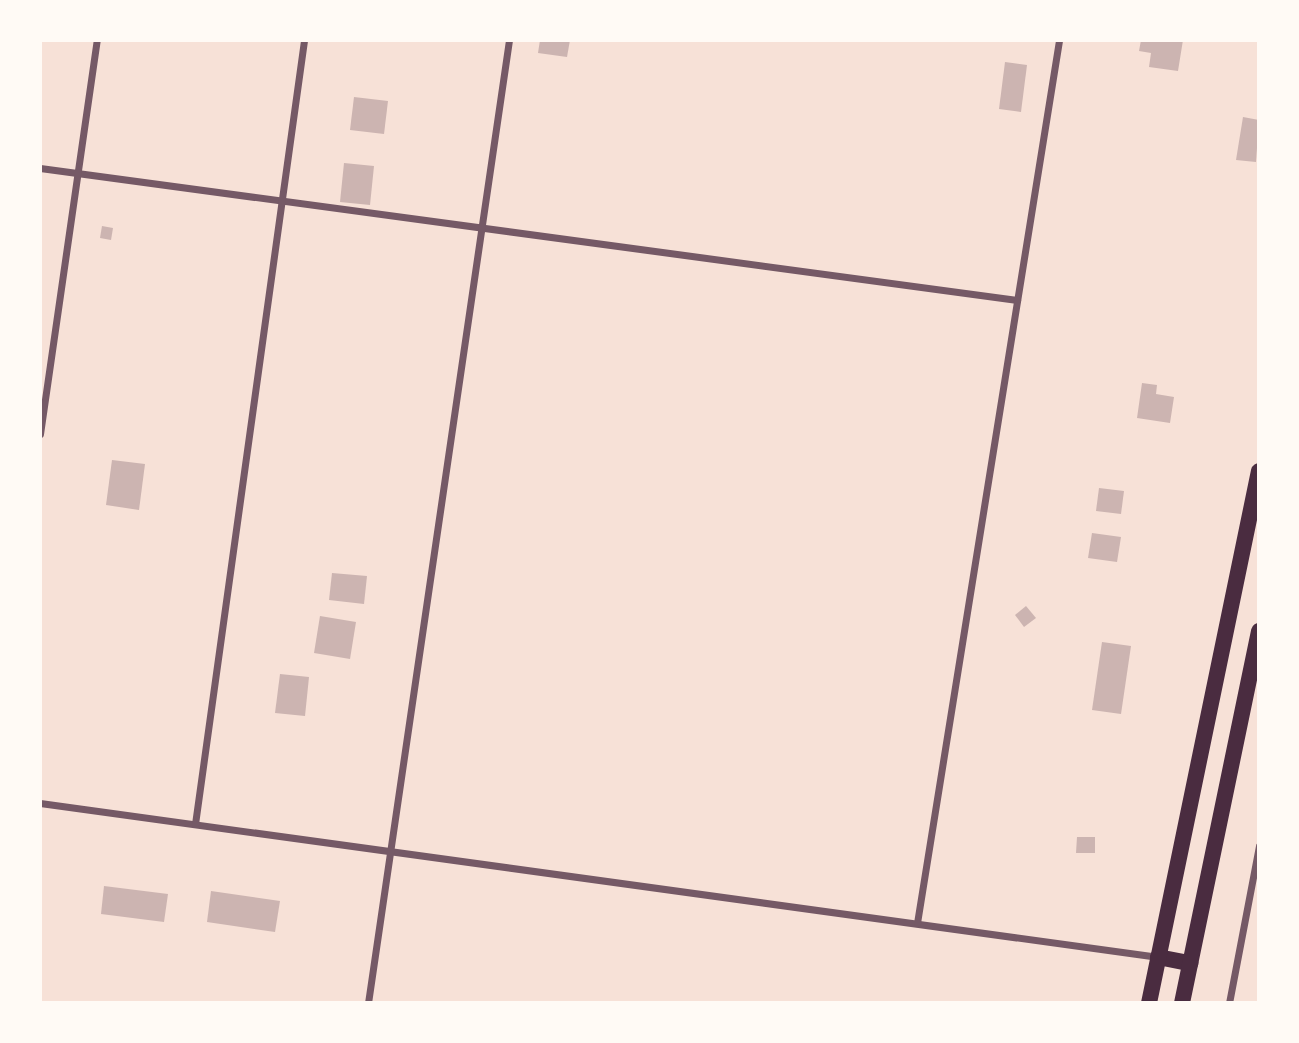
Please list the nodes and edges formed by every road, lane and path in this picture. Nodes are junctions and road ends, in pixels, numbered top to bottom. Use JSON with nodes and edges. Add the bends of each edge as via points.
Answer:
{"nodes":[{"id":1,"x":97,"y":40,"type":"edge"},
{"id":2,"x":304,"y":40,"type":"edge"},
{"id":3,"x":509,"y":40,"type":"edge"},
{"id":4,"x":1059,"y":40,"type":"edge"},
{"id":5,"x":40,"y":168,"type":"edge"},
{"id":6,"x":78,"y":172,"type":"junction"},
{"id":7,"x":282,"y":200,"type":"junction"},
{"id":8,"x":480,"y":227,"type":"junction"},
{"id":9,"x":1017,"y":300,"type":"junction"},
{"id":10,"x":40,"y":434,"type":"edge"},
{"id":11,"x":1259,"y":471,"type":"edge"},
{"id":12,"x":1259,"y":631,"type":"edge"},
{"id":13,"x":40,"y":803,"type":"edge"},
{"id":14,"x":195,"y":824,"type":"junction"},
{"id":15,"x":1259,"y":846,"type":"edge"},
{"id":16,"x":389,"y":850,"type":"junction"},
{"id":17,"x":918,"y":923,"type":"junction"},
{"id":18,"x":1158,"y":957,"type":"junction"},
{"id":19,"x":1191,"y":963,"type":"junction"},
{"id":20,"x":368,"y":1003,"type":"edge"},
{"id":21,"x":1149,"y":1003,"type":"edge"},
{"id":22,"x":1182,"y":1003,"type":"edge"},
{"id":23,"x":1229,"y":1003,"type":"edge"}],
"edges":[{"from":1,"to":6,"type":"street"},
{"from":2,"to":7,"type":"street"},
{"from":3,"to":8,"type":"street"},
{"from":4,"to":9,"type":"street"},
{"from":5,"to":6,"type":"street"},
{"from":6,"to":7,"type":"street"},
{"from":6,"to":10,"type":"street"},
{"from":7,"to":8,"type":"street"},
{"from":7,"to":14,"type":"street"},
{"from":8,"to":9,"type":"street"},
{"from":8,"to":16,"type":"street"},
{"from":9,"to":17,"type":"street"},
{"from":11,"to":18,"type":"main road"},
{"from":12,"to":19,"type":"main road"},
{"from":13,"to":14,"type":"street"},
{"from":14,"to":16,"type":"street"},
{"from":15,"to":23,"type":"street"},
{"from":16,"to":17,"type":"street"},
{"from":16,"to":20,"type":"street"},
{"from":17,"to":18,"type":"street"},
{"from":18,"to":19,"type":"main road"},
{"from":18,"to":21,"type":"main road"},
{"from":19,"to":22,"type":"main road"}]}
